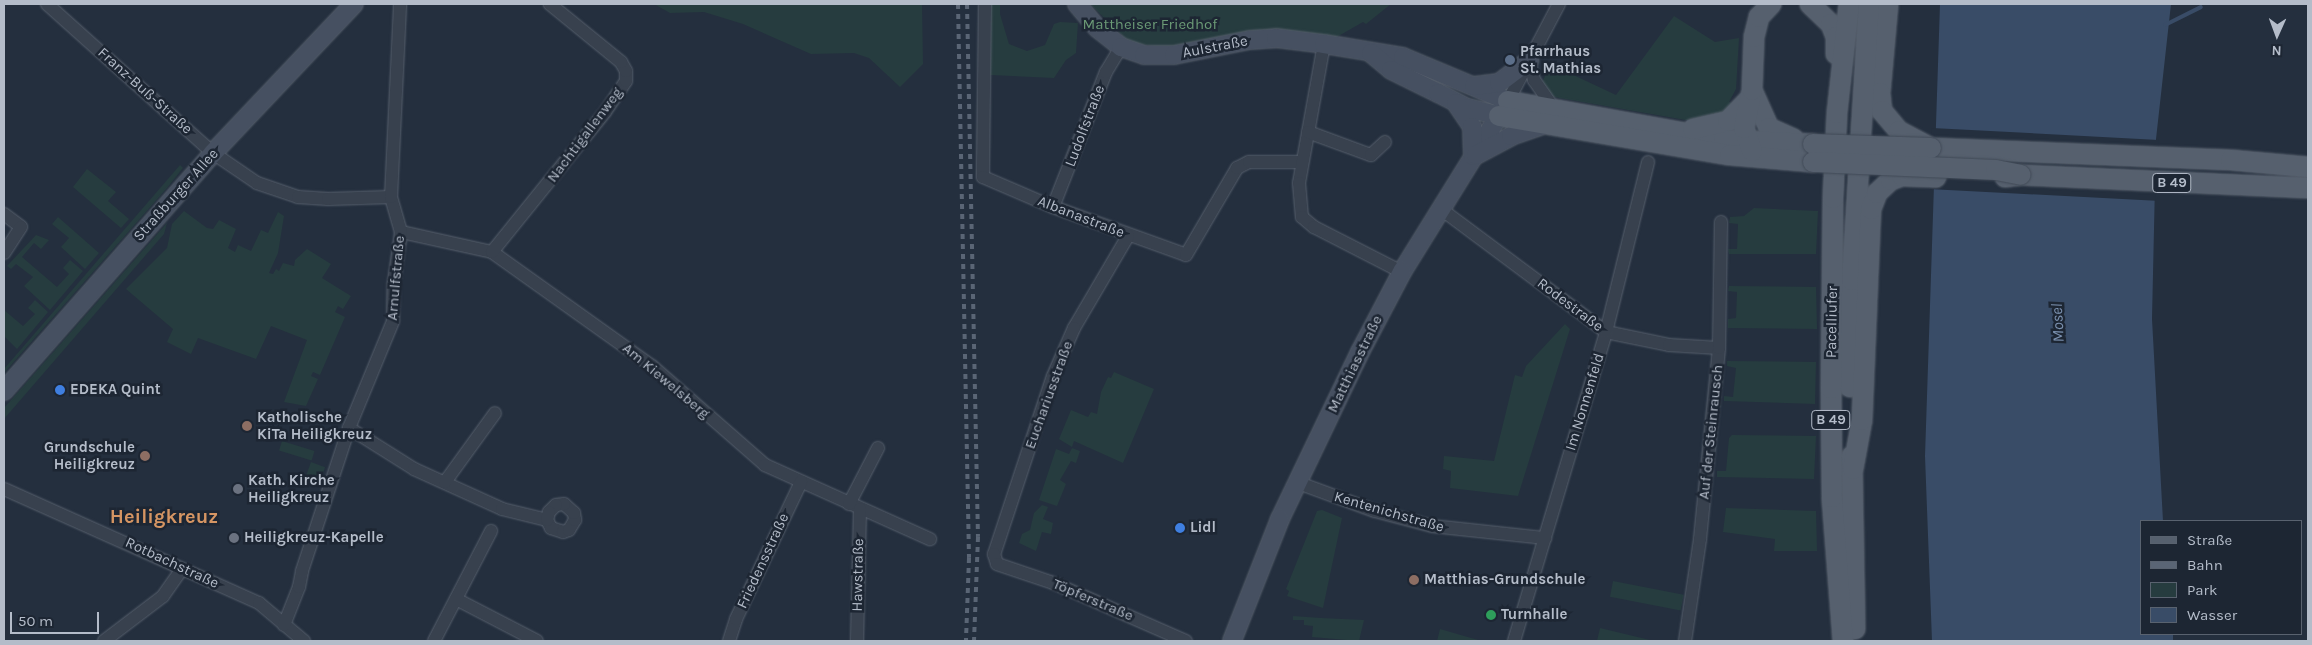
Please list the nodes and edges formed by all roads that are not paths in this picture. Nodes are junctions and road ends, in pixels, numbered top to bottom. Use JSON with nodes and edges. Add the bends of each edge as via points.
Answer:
{"nodes":[{"id":1,"x":47,"y":4,"type":"edge"},
{"id":2,"x":354,"y":4,"type":"edge"},
{"id":3,"x":400,"y":4,"type":"edge"},
{"id":4,"x":550,"y":4,"type":"edge"},
{"id":5,"x":985,"y":4,"type":"edge"},
{"id":6,"x":1077,"y":4,"type":"edge"},
{"id":7,"x":1559,"y":4,"type":"edge"},
{"id":8,"x":1771,"y":4,"type":"edge"},
{"id":9,"x":1810,"y":4,"type":"edge"},
{"id":10,"x":1850,"y":4,"type":"edge"},
{"id":11,"x":1869,"y":4,"type":"edge"},
{"id":12,"x":1888,"y":4,"type":"edge"},
{"id":13,"x":1867,"y":30,"type":"junction"},
{"id":14,"x":1324,"y":44,"type":"junction"},
{"id":15,"x":1121,"y":47,"type":"junction"},
{"id":16,"x":1371,"y":53,"type":"junction"},
{"id":17,"x":1530,"y":60,"type":"junction"},
{"id":18,"x":1841,"y":78,"type":"junction"},
{"id":19,"x":1466,"y":85,"type":"junction"},
{"id":20,"x":1752,"y":99,"type":"junction"},
{"id":21,"x":1455,"y":101,"type":"junction"},
{"id":22,"x":1504,"y":109,"type":"junction"},
{"id":23,"x":1551,"y":118,"type":"junction"},
{"id":24,"x":1673,"y":131,"type":"junction"},
{"id":25,"x":1308,"y":132,"type":"junction"},
{"id":26,"x":1385,"y":142,"type":"dead end"},
{"id":27,"x":1748,"y":142,"type":"junction"},
{"id":28,"x":1931,"y":148,"type":"junction"},
{"id":29,"x":213,"y":152,"type":"junction"},
{"id":30,"x":1813,"y":153,"type":"junction"},
{"id":31,"x":1730,"y":155,"type":"junction"},
{"id":32,"x":1473,"y":157,"type":"junction"},
{"id":33,"x":1765,"y":158,"type":"junction"},
{"id":34,"x":1302,"y":162,"type":"junction"},
{"id":35,"x":1648,"y":162,"type":"dead end"},
{"id":36,"x":2302,"y":165,"type":"edge"},
{"id":37,"x":2021,"y":175,"type":"junction"},
{"id":38,"x":2308,"y":188,"type":"edge"},
{"id":39,"x":391,"y":197,"type":"junction"},
{"id":40,"x":1053,"y":207,"type":"junction"},
{"id":41,"x":1441,"y":209,"type":"junction"},
{"id":42,"x":4,"y":214,"type":"edge"},
{"id":43,"x":1720,"y":222,"type":"dead end"},
{"id":44,"x":401,"y":232,"type":"junction"},
{"id":45,"x":1128,"y":236,"type":"junction"},
{"id":46,"x":492,"y":252,"type":"junction"},
{"id":47,"x":4,"y":253,"type":"edge"},
{"id":48,"x":1402,"y":272,"type":"junction"},
{"id":49,"x":1606,"y":332,"type":"junction"},
{"id":50,"x":1719,"y":348,"type":"junction"},
{"id":51,"x":4,"y":391,"type":"edge"},
{"id":52,"x":495,"y":413,"type":"dead end"},
{"id":53,"x":349,"y":428,"type":"junction"},
{"id":54,"x":878,"y":448,"type":"dead end"},
{"id":55,"x":1852,"y":469,"type":"junction"},
{"id":56,"x":445,"y":482,"type":"junction"},
{"id":57,"x":801,"y":482,"type":"junction"},
{"id":58,"x":1296,"y":482,"type":"junction"},
{"id":59,"x":4,"y":489,"type":"edge"},
{"id":60,"x":854,"y":507,"type":"junction"},
{"id":61,"x":547,"y":520,"type":"dead end"},
{"id":62,"x":491,"y":531,"type":"dead end"},
{"id":63,"x":1545,"y":538,"type":"junction"},
{"id":64,"x":930,"y":539,"type":"dead end"},
{"id":65,"x":997,"y":564,"type":"joint"},
{"id":66,"x":182,"y":569,"type":"junction"},
{"id":67,"x":456,"y":599,"type":"junction"},
{"id":68,"x":284,"y":624,"type":"junction"},
{"id":69,"x":104,"y":641,"type":"edge"},
{"id":70,"x":304,"y":641,"type":"edge"},
{"id":71,"x":434,"y":641,"type":"edge"},
{"id":72,"x":537,"y":641,"type":"edge"},
{"id":73,"x":729,"y":641,"type":"edge"},
{"id":74,"x":857,"y":641,"type":"edge"},
{"id":75,"x":1186,"y":641,"type":"edge"},
{"id":76,"x":1232,"y":641,"type":"edge"},
{"id":77,"x":1514,"y":641,"type":"edge"},
{"id":78,"x":1684,"y":641,"type":"edge"},
{"id":79,"x":1843,"y":641,"type":"edge"},
{"id":80,"x":1855,"y":641,"type":"edge"}],
"edges":[{"from":1,"to":29,"type":"street","name":"Franz-Buß-Straße"},
{"from":2,"to":29,"type":"street","name":"Straßburger Allee"},
{"from":3,"to":39,"type":"street","name":"Arnulfstraße"},
{"from":4,"to":46,"type":"street","name":"Nachtigallenweg","via":[[621,62],[626,71],[626,81],[605,112]]},
{"from":5,"to":40,"type":"street","name":"Albanastraße","via":[[983,177]]},
{"from":6,"to":15,"type":"street","name":"Aulstraße","via":[[1097,28]]},
{"from":7,"to":17,"type":"street"},
{"from":8,"to":20,"type":"main road","via":[[1755,28]]},
{"from":9,"to":18,"type":"main road","via":[[1826,15],[1834,31]]},
{"from":10,"to":13,"type":"main road"},
{"from":10,"to":18,"type":"main road","name":"Pacelliufer"},
{"from":11,"to":13,"type":"main road","name":"Pacelliufer"},
{"from":12,"to":28,"type":"main road","via":[[1880,93],[1884,114],[1899,131]]},
{"from":13,"to":55,"type":"main road","name":"Pacelliufer","number":"B 49","via":[[1852,280]]},
{"from":14,"to":15,"type":"street","name":"Aulstraße","via":[[1276,38],[1174,55],[1144,55]]},
{"from":14,"to":16,"type":"street","name":"Aulstraße"},
{"from":14,"to":25,"type":"street"},
{"from":15,"to":40,"type":"street","name":"Ludolfstraße","via":[[1106,72]]},
{"from":16,"to":19,"type":"street","name":"Aulstraße","via":[[1403,57]]},
{"from":16,"to":21,"type":"street","name":"Aulstraße","via":[[1391,70]]},
{"from":17,"to":19,"type":"street","via":[[1499,83],[1485,87]]},
{"from":17,"to":22,"type":"street"},
{"from":17,"to":23,"type":"street","via":[[1534,80]]},
{"from":18,"to":79,"type":"main road","name":"Pacelliufer","number":"B 49","via":[[1833,198],[1831,388],[1832,497]]},
{"from":19,"to":22,"type":"street","name":"Aulstraße"},
{"from":20,"to":24,"type":"main road","via":[[1722,124]]},
{"from":20,"to":27,"type":"main road","via":[[1744,128]]},
{"from":20,"to":30,"type":"main road","via":[[1774,133]]},
{"from":21,"to":22,"type":"street","name":"Aulstraße"},
{"from":21,"to":32,"type":"street","via":[[1472,127]]},
{"from":22,"to":23,"type":"main road"},
{"from":22,"to":32,"type":"street","name":"Matthiasstraße"},
{"from":23,"to":24,"type":"main road"},
{"from":23,"to":31,"type":"main road"},
{"from":23,"to":32,"type":"street"},
{"from":24,"to":27,"type":"main road"},
{"from":25,"to":26,"type":"street","via":[[1371,155]]},
{"from":25,"to":34,"type":"street"},
{"from":27,"to":30,"type":"main road","number":"B 49"},
{"from":27,"to":31,"type":"main road"},
{"from":27,"to":33,"type":"main road","via":[[1752,152]]},
{"from":28,"to":30,"type":"main road","number":"B 49","bridge":true},
{"from":28,"to":36,"type":"main road","number":"B 49"},
{"from":29,"to":39,"type":"street","name":"Franz-Buß-Straße","via":[[257,183],[284,193],[328,199]]},
{"from":29,"to":51,"type":"street","name":"Straßburger Allee"},
{"from":30,"to":33,"type":"main road","number":"B 49"},
{"from":30,"to":37,"type":"main road","number":"B 49","bridge":true},
{"from":31,"to":33,"type":"main road","number":"B 49"},
{"from":32,"to":41,"type":"street","name":"Matthiasstraße"},
{"from":34,"to":45,"type":"street","name":"Albanastraße","via":[[1249,162],[1237,168],[1186,255]]},
{"from":34,"to":48,"type":"street","via":[[1299,183],[1302,217],[1314,227]]},
{"from":35,"to":49,"type":"street","name":"Im Nonnenfeld"},
{"from":37,"to":38,"type":"main road","number":"B 49"},
{"from":37,"to":55,"type":"main road","via":[[1996,178],[1912,176],[1891,180],[1878,193],[1871,209],[1862,420]]},
{"from":39,"to":44,"type":"street","name":"Arnulfstraße"},
{"from":40,"to":45,"type":"street","name":"Albanastraße"},
{"from":41,"to":48,"type":"street","name":"Matthiasstraße"},
{"from":41,"to":49,"type":"street","name":"Rodestraße"},
{"from":42,"to":47,"type":"street","via":[[21,227]]},
{"from":43,"to":50,"type":"street","name":"Auf der Steinrausch"},
{"from":44,"to":46,"type":"street","name":"Am Kiewelsberg"},
{"from":44,"to":53,"type":"street","name":"Arnulfstraße","via":[[390,334]]},
{"from":45,"to":65,"type":"street","name":"Euchariusstraße","via":[[1074,328],[1053,376],[996,545]]},
{"from":46,"to":57,"type":"street","name":"Am Kiewelsberg","via":[[652,366],[764,465]]},
{"from":48,"to":58,"type":"street","name":"Matthiasstraße"},
{"from":49,"to":50,"type":"street","name":"Rodestraße","via":[[1669,346]]},
{"from":49,"to":63,"type":"street","name":"Im Nonnenfeld"},
{"from":50,"to":78,"type":"street","name":"Auf der Steinrausch","via":[[1700,539]]},
{"from":52,"to":56,"type":"street"},
{"from":53,"to":56,"type":"street","via":[[414,469]]},
{"from":53,"to":68,"type":"street","name":"Arnulfstraße","via":[[299,587]]},
{"from":54,"to":60,"type":"street"},
{"from":55,"to":80,"type":"main road","name":"Pacelliufer","number":"B 49"},
{"from":56,"to":61,"type":"street","via":[[502,509]]},
{"from":57,"to":60,"type":"street","name":"Am Kiewelsberg"},
{"from":57,"to":73,"type":"street","name":"Friedensstraße","via":[[736,619]]},
{"from":58,"to":63,"type":"street","name":"Kentenichstraße","via":[[1375,511],[1432,526]]},
{"from":58,"to":76,"type":"street","name":"Matthiasstraße"},
{"from":59,"to":66,"type":"street","name":"Rotbachstraße"},
{"from":60,"to":64,"type":"street","name":"Am Kiewelsberg"},
{"from":60,"to":74,"type":"street","name":"Hawstraße"},
{"from":62,"to":67,"type":"street"},
{"from":63,"to":77,"type":"street","name":"Im Nonnenfeld"},
{"from":65,"to":75,"type":"street","name":"Töpferstraße","via":[[1053,583]]},
{"from":66,"to":68,"type":"street","name":"Rotbachstraße","via":[[259,603]]},
{"from":66,"to":69,"type":"street","via":[[163,596]]},
{"from":67,"to":71,"type":"street"},
{"from":67,"to":72,"type":"street"},
{"from":68,"to":70,"type":"street","name":"Rotbachstraße"}]}
